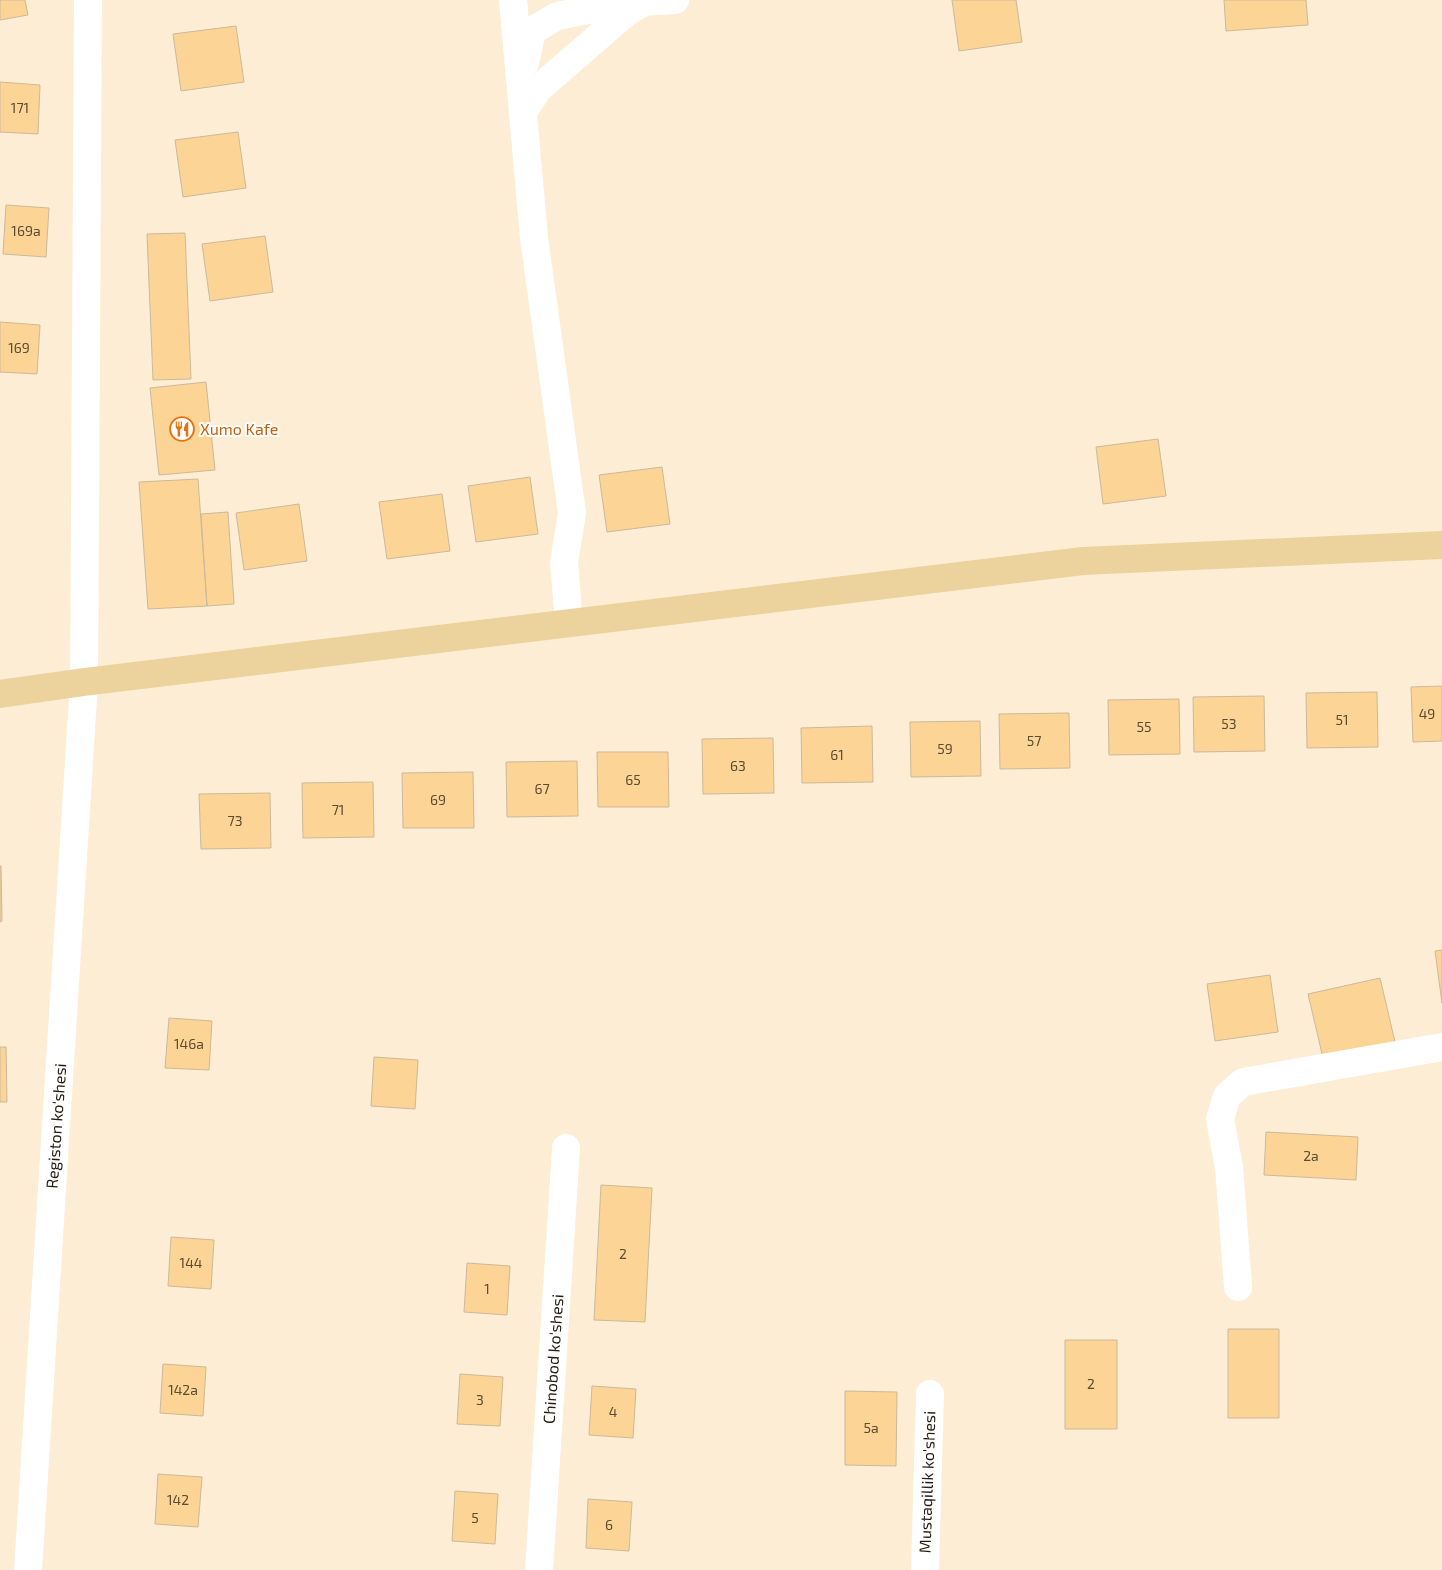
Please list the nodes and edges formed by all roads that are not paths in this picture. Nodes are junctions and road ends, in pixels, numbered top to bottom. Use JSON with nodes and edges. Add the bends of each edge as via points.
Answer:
{"nodes":[{"id":1,"x":88,"y":0,"type":"edge"},
{"id":2,"x":513,"y":0,"type":"edge"},
{"id":3,"x":675,"y":0,"type":"edge"},
{"id":4,"x":644,"y":2,"type":"junction"},
{"id":5,"x":523,"y":112,"type":"junction"},
{"id":6,"x":1442,"y":545,"type":"edge"},
{"id":7,"x":569,"y":623,"type":"junction"},
{"id":8,"x":84,"y":682,"type":"junction"},
{"id":9,"x":0,"y":694,"type":"edge"},
{"id":10,"x":1442,"y":1047,"type":"edge"},
{"id":11,"x":566,"y":1148,"type":"dead end"},
{"id":12,"x":1238,"y":1287,"type":"dead end"},
{"id":13,"x":930,"y":1394,"type":"dead end"},
{"id":14,"x":28,"y":1570,"type":"edge"},
{"id":15,"x":539,"y":1570,"type":"edge"},
{"id":16,"x":925,"y":1570,"type":"edge"}],
"edges":[{"from":1,"to":8,"type":"street","name":"Registon ko'shesi"},
{"from":2,"to":5,"type":"street"},
{"from":3,"to":4,"type":"street"},
{"from":4,"to":5,"type":"street","via":[[626,12],[538,88]]},
{"from":4,"to":5,"type":"street","via":[[557,16],[532,31],[524,70]]},
{"from":5,"to":7,"type":"street","via":[[534,238],[572,513],[564,562]]},
{"from":6,"to":7,"type":"main road","via":[[1083,561]]},
{"from":7,"to":8,"type":"main road"},
{"from":8,"to":9,"type":"main road"},
{"from":8,"to":14,"type":"street","name":"Registon ko'shesi"},
{"from":10,"to":12,"type":"street","via":[[1243,1082],[1227,1096],[1220,1118],[1229,1167]]},
{"from":11,"to":15,"type":"street","name":"Chinobod ko'shesi"},
{"from":13,"to":16,"type":"street","name":"Mustaqillik ko'shesi"}]}
